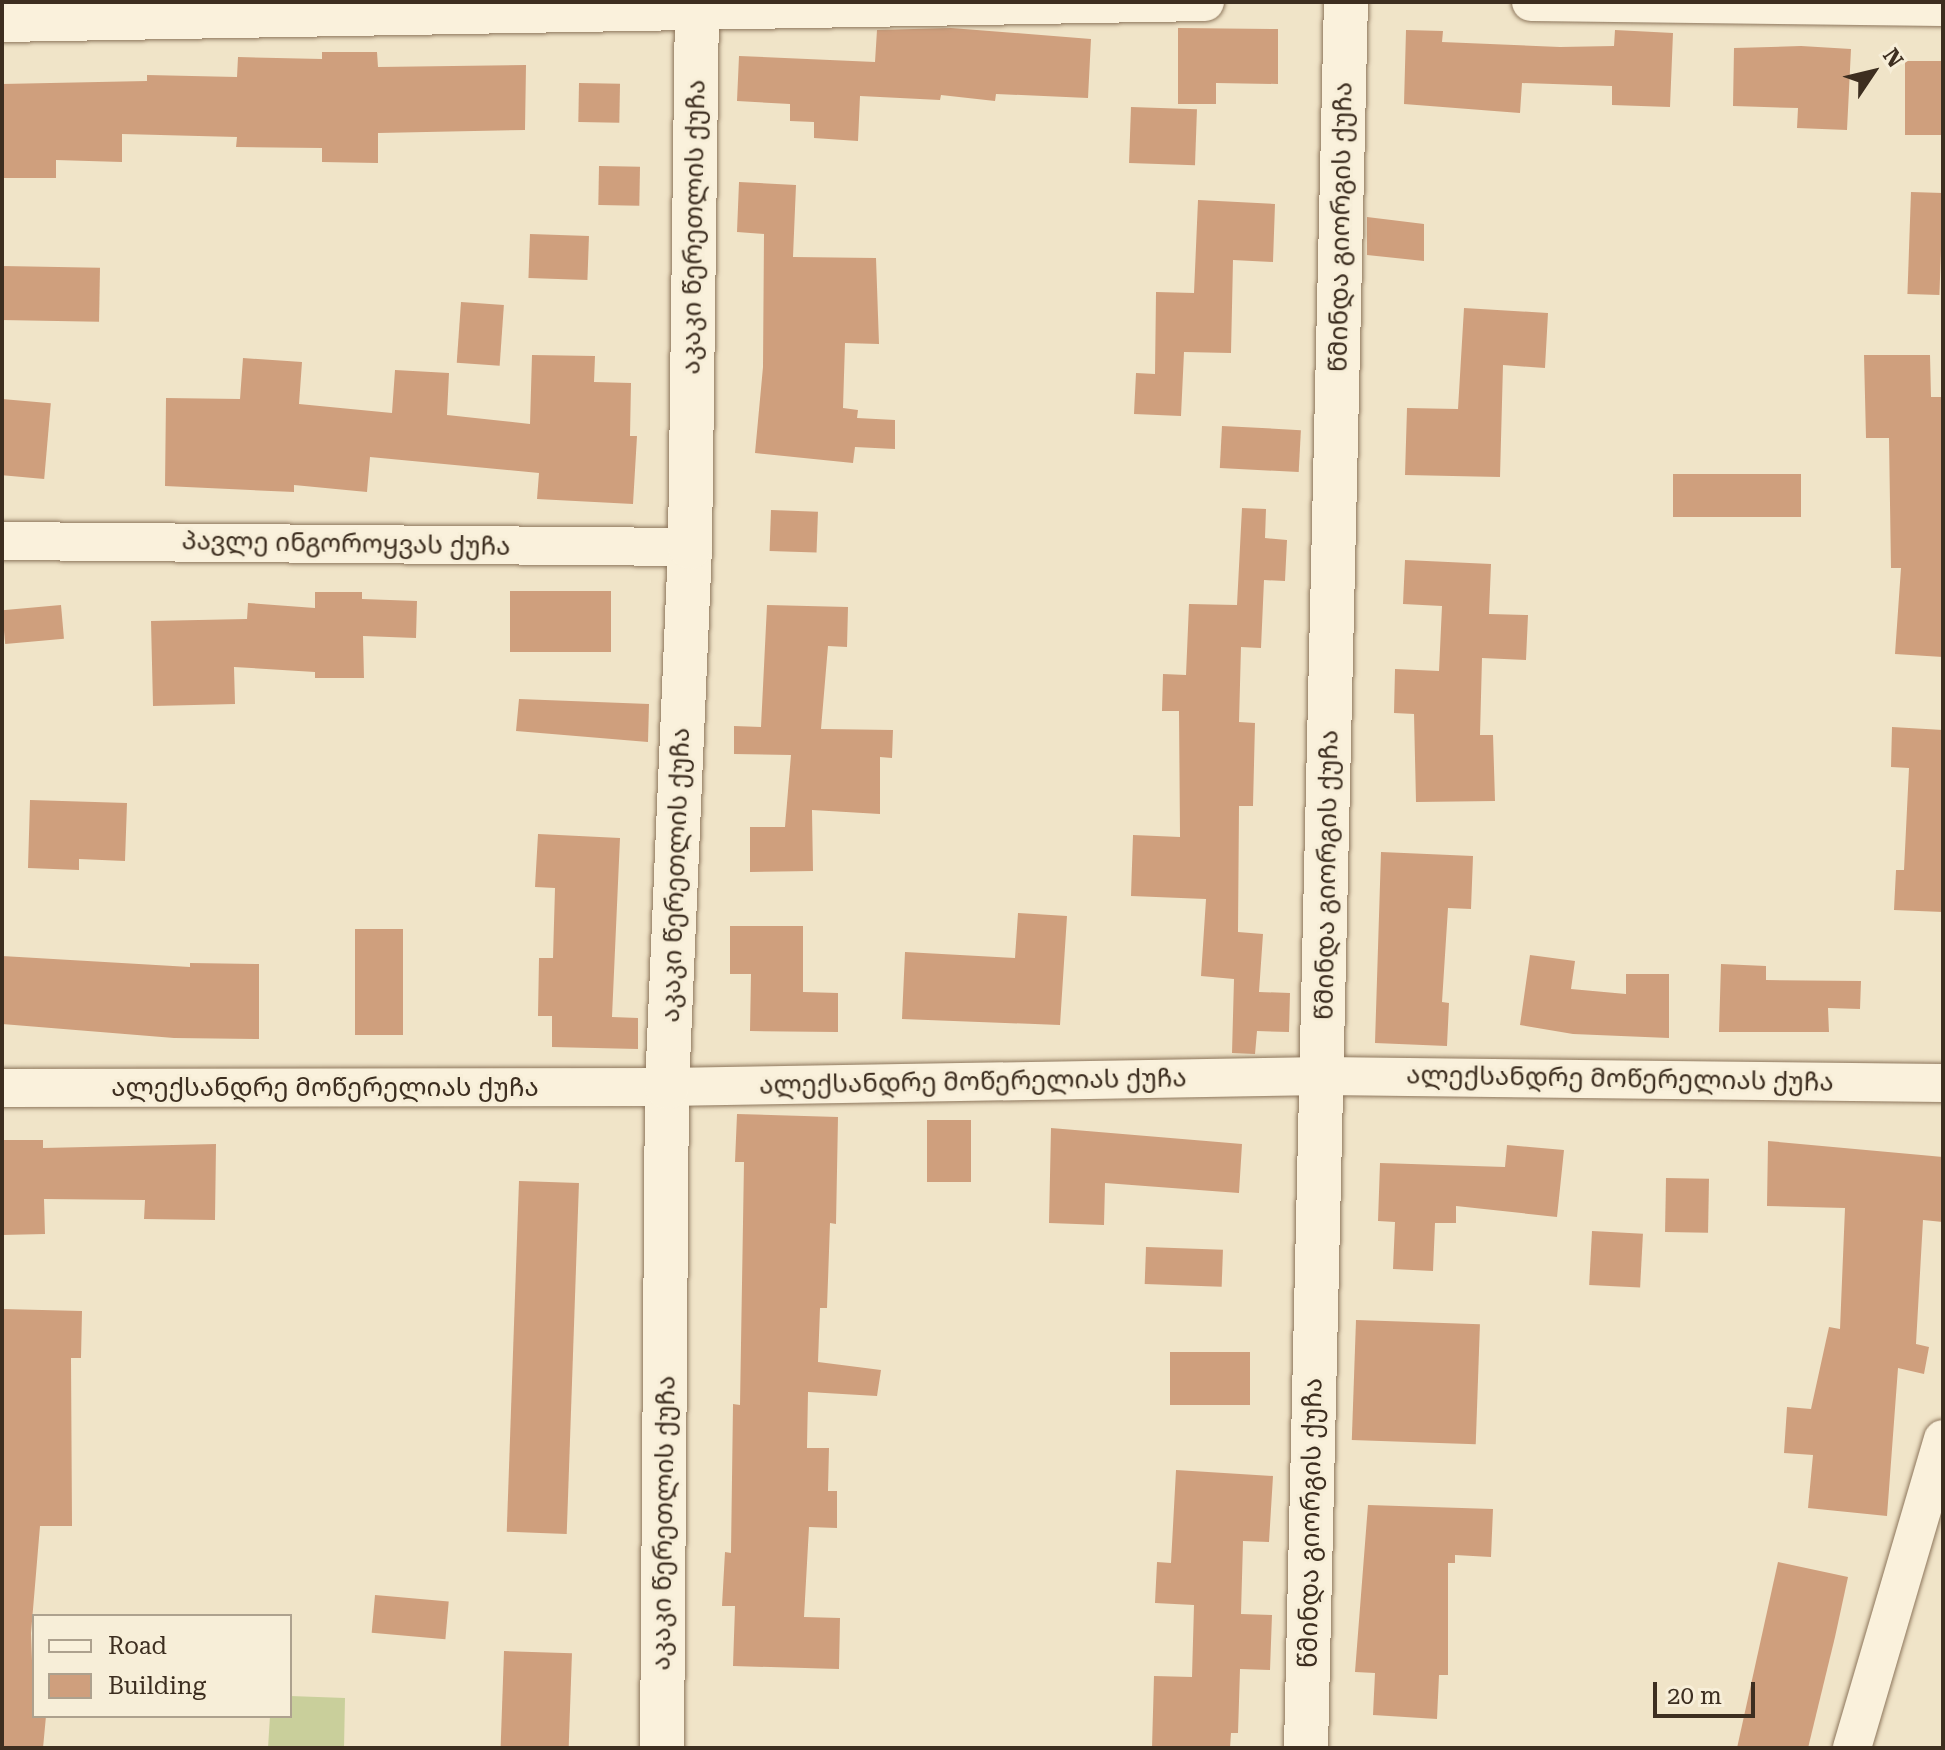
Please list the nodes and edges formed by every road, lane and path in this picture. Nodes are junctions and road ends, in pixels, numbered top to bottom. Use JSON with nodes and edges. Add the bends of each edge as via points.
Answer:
{"nodes":[{"id":1,"x":1205,"y":2,"type":"edge"},
{"id":2,"x":1346,"y":2,"type":"edge"},
{"id":3,"x":1531,"y":2,"type":"edge"},
{"id":4,"x":697,"y":6,"type":"edge"},
{"id":5,"x":1943,"y":7,"type":"edge"},
{"id":6,"x":2,"y":23,"type":"edge"},
{"id":7,"x":2,"y":541,"type":"edge"},
{"id":8,"x":690,"y":547,"type":"junction"},
{"id":9,"x":1323,"y":1076,"type":"junction"},
{"id":10,"x":1943,"y":1083,"type":"edge"},
{"id":11,"x":667,"y":1087,"type":"junction"},
{"id":12,"x":2,"y":1088,"type":"edge"},
{"id":13,"x":1943,"y":1439,"type":"edge"},
{"id":14,"x":662,"y":1748,"type":"edge"},
{"id":15,"x":1306,"y":1748,"type":"edge"},
{"id":16,"x":1852,"y":1748,"type":"edge"}],
"edges":[{"from":1,"to":4,"type":"street"},
{"from":2,"to":9,"type":"main road","name":"წმინდა გიორგის ქუჩა"},
{"from":3,"to":5,"type":"street"},
{"from":4,"to":6,"type":"street"},
{"from":4,"to":8,"type":"main road","name":"აკაკი წერეთლის ქუჩა"},
{"from":7,"to":8,"type":"street","name":"პავლე ინგოროყვას ქუჩა"},
{"from":8,"to":11,"type":"main road","name":"აკაკი წერეთლის ქუჩა"},
{"from":9,"to":10,"type":"street","name":"ალექსანდრე მოწერელიას ქუჩა"},
{"from":9,"to":11,"type":"street","name":"ალექსანდრე მოწერელიას ქუჩა"},
{"from":9,"to":15,"type":"main road","name":"წმინდა გიორგის ქუჩა"},
{"from":11,"to":12,"type":"street","name":"ალექსანდრე მოწერელიას ქუჩა"},
{"from":11,"to":14,"type":"main road","name":"აკაკი წერეთლის ქუჩა"},
{"from":13,"to":16,"type":"street"}]}
